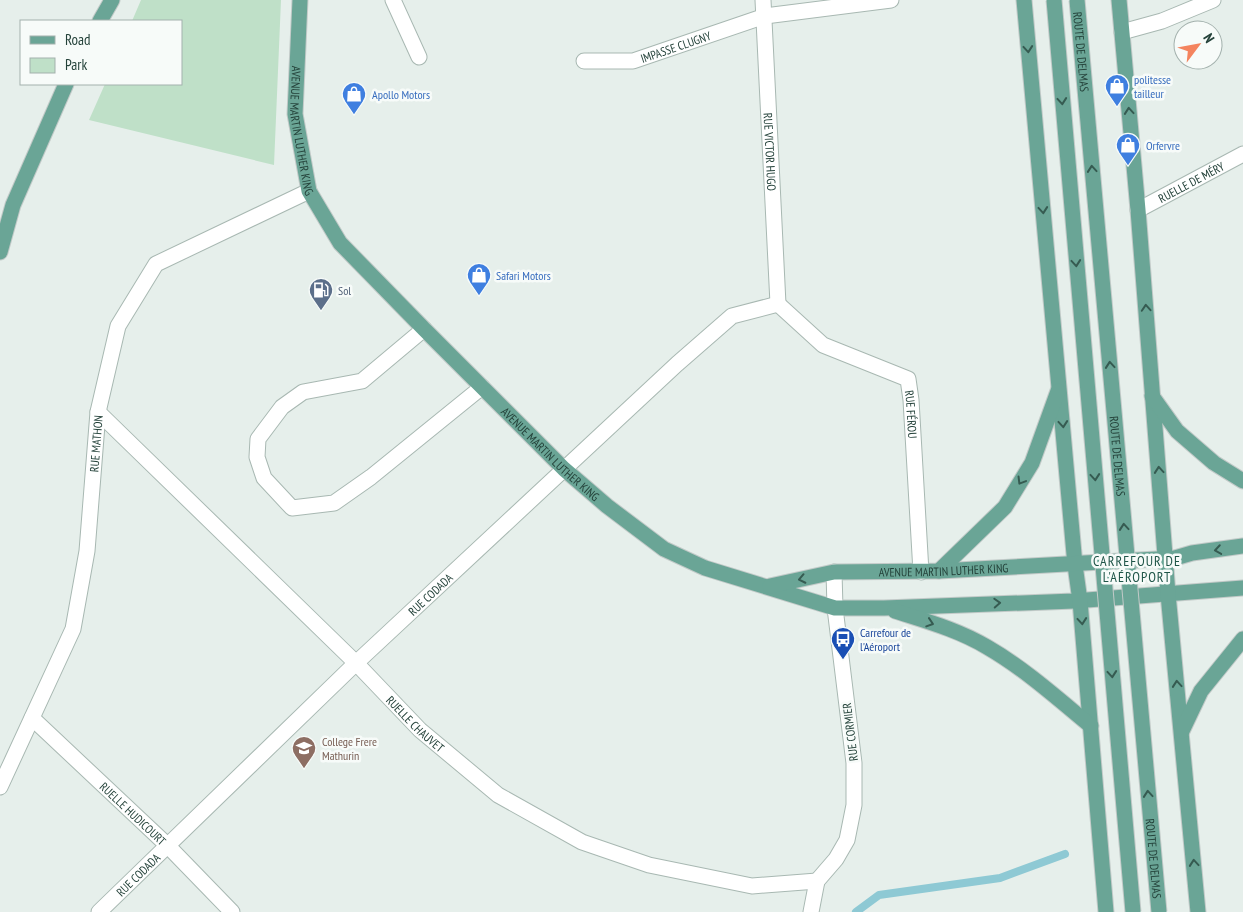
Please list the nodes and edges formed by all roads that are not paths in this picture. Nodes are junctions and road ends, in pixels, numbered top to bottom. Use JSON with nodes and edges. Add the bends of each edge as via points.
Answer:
{"nodes":[{"id":1,"x":112,"y":0,"type":"edge"},
{"id":2,"x":300,"y":0,"type":"edge"},
{"id":3,"x":394,"y":0,"type":"edge"},
{"id":4,"x":763,"y":0,"type":"edge"},
{"id":5,"x":892,"y":0,"type":"edge"},
{"id":6,"x":1024,"y":0,"type":"edge"},
{"id":7,"x":1054,"y":0,"type":"edge"},
{"id":8,"x":1077,"y":0,"type":"edge"},
{"id":9,"x":1119,"y":0,"type":"edge"},
{"id":10,"x":1213,"y":0,"type":"edge"},
{"id":11,"x":765,"y":16,"type":"junction"},
{"id":12,"x":101,"y":20,"type":"edge"},
{"id":13,"x":1122,"y":32,"type":"junction"},
{"id":14,"x":419,"y":57,"type":"dead end"},
{"id":15,"x":584,"y":61,"type":"dead end"},
{"id":16,"x":66,"y":85,"type":"edge"},
{"id":17,"x":1243,"y":154,"type":"edge"},
{"id":18,"x":309,"y":191,"type":"junction"},
{"id":19,"x":1138,"y":210,"type":"junction"},
{"id":20,"x":0,"y":252,"type":"edge"},
{"id":21,"x":778,"y":304,"type":"junction"},
{"id":22,"x":424,"y":329,"type":"junction"},
{"id":23,"x":482,"y":387,"type":"junction"},
{"id":24,"x":1059,"y":387,"type":"junction"},
{"id":25,"x":1152,"y":395,"type":"junction"},
{"id":26,"x":98,"y":412,"type":"junction"},
{"id":27,"x":564,"y":469,"type":"junction"},
{"id":28,"x":1243,"y":480,"type":"edge"},
{"id":29,"x":1243,"y":546,"type":"edge"},
{"id":30,"x":1166,"y":558,"type":"junction"},
{"id":31,"x":1068,"y":565,"type":"junction"},
{"id":32,"x":939,"y":571,"type":"junction"},
{"id":33,"x":834,"y":572,"type":"junction"},
{"id":34,"x":921,"y":572,"type":"junction"},
{"id":35,"x":768,"y":586,"type":"junction"},
{"id":36,"x":1243,"y":588,"type":"edge"},
{"id":37,"x":1168,"y":594,"type":"junction"},
{"id":38,"x":1080,"y":601,"type":"junction"},
{"id":39,"x":835,"y":608,"type":"junction"},
{"id":40,"x":884,"y":608,"type":"junction"},
{"id":41,"x":1243,"y":640,"type":"edge"},
{"id":42,"x":356,"y":663,"type":"junction"},
{"id":43,"x":32,"y":718,"type":"junction"},
{"id":44,"x":1090,"y":726,"type":"junction"},
{"id":45,"x":1181,"y":733,"type":"junction"},
{"id":46,"x":0,"y":787,"type":"edge"},
{"id":47,"x":167,"y":845,"type":"junction"},
{"id":48,"x":817,"y":881,"type":"junction"},
{"id":49,"x":99,"y":912,"type":"edge"},
{"id":50,"x":232,"y":912,"type":"edge"},
{"id":51,"x":811,"y":912,"type":"edge"},
{"id":52,"x":1106,"y":912,"type":"edge"},
{"id":53,"x":1133,"y":912,"type":"edge"},
{"id":54,"x":1159,"y":912,"type":"edge"},
{"id":55,"x":1198,"y":912,"type":"edge"}],
"edges":[{"from":1,"to":12,"type":"main road"},
{"from":2,"to":18,"type":"main road","name":"AVENUE MARTIN LUTHER KING","via":[[295,114]]},
{"from":3,"to":14,"type":"street"},
{"from":4,"to":11,"type":"street","name":"RUE VICTOR HUGO"},
{"from":5,"to":11,"type":"street","name":"IMPASSE CLUGNY"},
{"from":6,"to":24,"type":"main road","one_way":true},
{"from":7,"to":53,"type":"main road","name":"ROUTE DE DELMAS","one_way":true,"bridge":true},
{"from":54,"to":8,"type":"main road","name":"ROUTE DE DELMAS","one_way":true,"bridge":true},
{"from":9,"to":13,"type":"main road"},
{"from":10,"to":13,"type":"street","via":[[1162,21]]},
{"from":11,"to":15,"type":"street","name":"IMPASSE CLUGNY","via":[[633,61]]},
{"from":11,"to":21,"type":"street","name":"RUE VICTOR HUGO"},
{"from":19,"to":13,"type":"main road","one_way":true},
{"from":16,"to":20,"type":"main road","via":[[13,205]]},
{"from":17,"to":19,"type":"street","name":"RUELLE DE MÉRY"},
{"from":18,"to":22,"type":"main road","name":"AVENUE MARTIN LUTHER KING","via":[[340,242]]},
{"from":18,"to":26,"type":"street","name":"RUE MATHON","via":[[156,264],[118,326]]},
{"from":25,"to":19,"type":"main road","one_way":true},
{"from":21,"to":27,"type":"street","name":"RUE CODADA","via":[[732,316]]},
{"from":21,"to":34,"type":"street","name":"RUE FÉROU","via":[[823,345],[908,379]]},
{"from":22,"to":23,"type":"main road","name":"AVENUE MARTIN LUTHER KING"},
{"from":22,"to":23,"type":"street","via":[[362,381],[303,392],[282,407],[258,439],[257,457],[264,478],[292,508],[334,503]]},
{"from":23,"to":27,"type":"main road","name":"AVENUE MARTIN LUTHER KING"},
{"from":24,"to":31,"type":"main road","one_way":true},
{"from":24,"to":32,"type":"main road","one_way":true,"via":[[1032,464],[1006,507]]},
{"from":25,"to":28,"type":"main road","via":[[1177,431],[1214,463]]},
{"from":30,"to":25,"type":"main road","one_way":true},
{"from":26,"to":42,"type":"street","name":"RUELLE CHAUVET"},
{"from":26,"to":43,"type":"street","name":"RUE MATHON","via":[[87,551],[73,629]]},
{"from":27,"to":35,"type":"main road","name":"AVENUE MARTIN LUTHER KING","via":[[664,549],[705,568]]},
{"from":27,"to":42,"type":"street","name":"RUE CODADA"},
{"from":29,"to":30,"type":"main road","name":"AVENUE MARTIN LUTHER KING","one_way":true},
{"from":30,"to":31,"type":"main road","name":"AVENUE MARTIN LUTHER KING"},
{"from":30,"to":37,"type":"main road"},
{"from":31,"to":32,"type":"main road","name":"AVENUE MARTIN LUTHER KING"},
{"from":31,"to":38,"type":"main road"},
{"from":32,"to":34,"type":"main road","name":"AVENUE MARTIN LUTHER KING"},
{"from":33,"to":34,"type":"main road","name":"AVENUE MARTIN LUTHER KING"},
{"from":33,"to":35,"type":"main road","name":"AVENUE MARTIN LUTHER KING","one_way":true},
{"from":33,"to":39,"type":"street","name":"RUE CORMIER"},
{"from":35,"to":39,"type":"main road"},
{"from":36,"to":37,"type":"main road"},
{"from":37,"to":38,"type":"main road"},
{"from":45,"to":37,"type":"main road","one_way":true},
{"from":40,"to":38,"type":"main road","one_way":true},
{"from":38,"to":44,"type":"main road","one_way":true},
{"from":39,"to":40,"type":"main road"},
{"from":39,"to":48,"type":"street","name":"RUE CORMIER","via":[[854,763],[854,804],[847,840]]},
{"from":40,"to":44,"type":"main road","one_way":true,"via":[[936,624],[986,646],[1017,666]]},
{"from":41,"to":45,"type":"main road","via":[[1201,691]]},
{"from":42,"to":47,"type":"street","name":"RUE CODADA"},
{"from":42,"to":48,"type":"street","name":"RUELLE CHAUVET","via":[[420,730],[498,795],[582,842],[650,865],[752,886]]},
{"from":43,"to":46,"type":"street","name":"RUE MATHON"},
{"from":43,"to":47,"type":"street","name":"RUELLE HUDICOURT"},
{"from":44,"to":52,"type":"main road"},
{"from":55,"to":45,"type":"main road","one_way":true},
{"from":47,"to":49,"type":"street","name":"RUE CODADA"},
{"from":47,"to":50,"type":"street","name":"RUELLE HUDICOURT"},
{"from":48,"to":51,"type":"street"}]}
